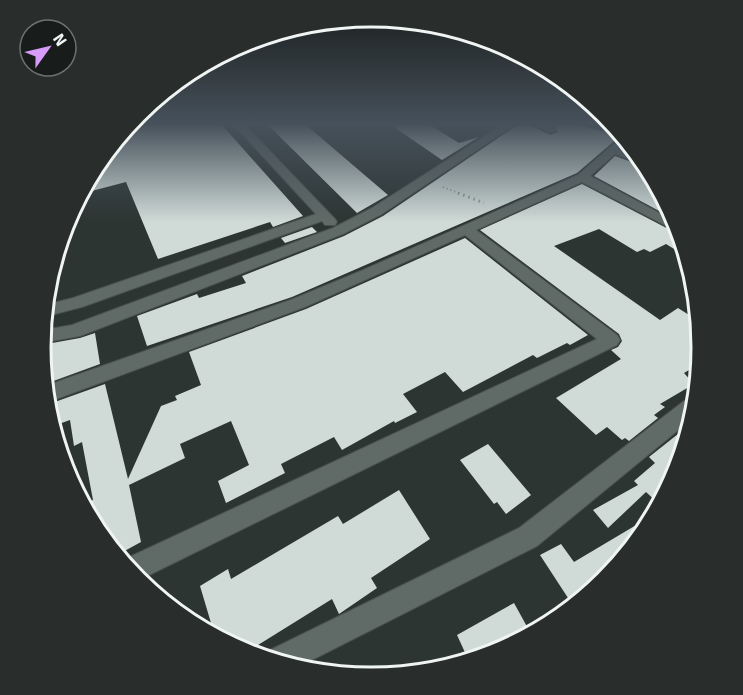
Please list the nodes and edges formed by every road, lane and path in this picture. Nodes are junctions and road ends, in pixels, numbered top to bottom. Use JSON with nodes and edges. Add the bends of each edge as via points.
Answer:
{"nodes":[{"id":1,"x":269,"y":157,"type":"edge"},
{"id":2,"x":460,"y":157,"type":"edge"},
{"id":3,"x":604,"y":157,"type":"edge"},
{"id":4,"x":582,"y":177,"type":"junction"},
{"id":5,"x":426,"y":180,"type":"junction"},
{"id":6,"x":507,"y":211,"type":"junction"},
{"id":7,"x":323,"y":216,"type":"junction"},
{"id":8,"x":667,"y":222,"type":"edge"},
{"id":9,"x":467,"y":230,"type":"junction"},
{"id":10,"x":338,"y":231,"type":"junction"},
{"id":11,"x":54,"y":308,"type":"edge"},
{"id":12,"x":52,"y":335,"type":"edge"},
{"id":13,"x":54,"y":391,"type":"edge"},
{"id":14,"x":686,"y":411,"type":"edge"},
{"id":15,"x":138,"y":567,"type":"edge"},
{"id":16,"x":287,"y":656,"type":"edge"}],
"edges":[{"from":1,"to":7,"type":"street"},
{"from":2,"to":5,"type":"street"},
{"from":3,"to":4,"type":"street"},
{"from":4,"to":6,"type":"street"},
{"from":4,"to":8,"type":"street"},
{"from":5,"to":6,"type":"path"},
{"from":5,"to":10,"type":"street"},
{"from":6,"to":9,"type":"street"},
{"from":7,"to":10,"type":"street"},
{"from":7,"to":11,"type":"street"},
{"from":9,"to":13,"type":"street","via":[[299,303]]},
{"from":9,"to":15,"type":"street","via":[[611,340]]},
{"from":10,"to":12,"type":"street","via":[[74,331]]},
{"from":14,"to":16,"type":"street","via":[[528,537]]}]}
